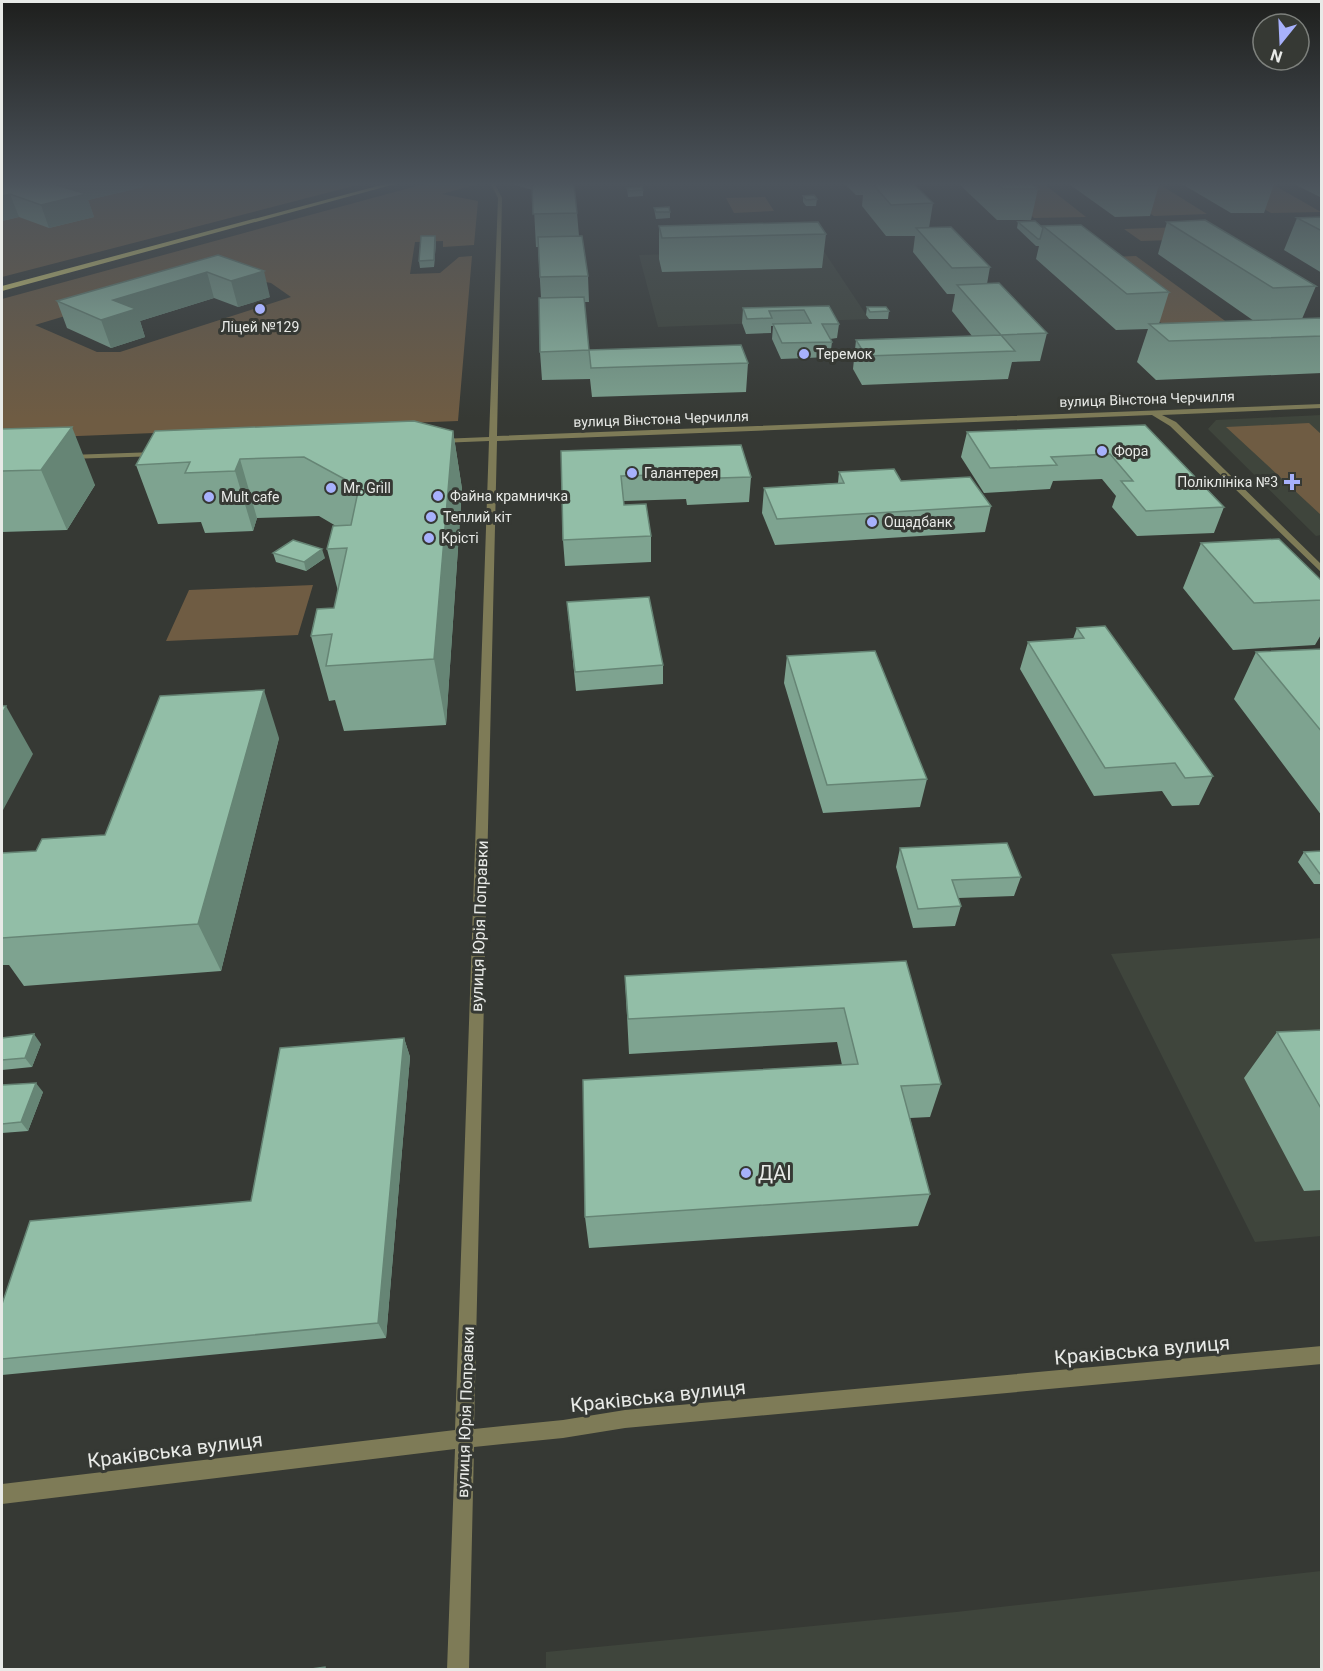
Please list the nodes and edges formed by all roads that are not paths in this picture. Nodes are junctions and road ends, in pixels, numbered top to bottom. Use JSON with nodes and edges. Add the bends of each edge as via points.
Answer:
{"nodes":[{"id":1,"x":102,"y":262,"type":"edge"},
{"id":2,"x":498,"y":262,"type":"edge"},
{"id":3,"x":2,"y":289,"type":"edge"},
{"id":4,"x":1322,"y":405,"type":"edge"},
{"id":5,"x":1151,"y":412,"type":"junction"},
{"id":6,"x":492,"y":439,"type":"junction"},
{"id":7,"x":433,"y":442,"type":"edge"},
{"id":8,"x":166,"y":453,"type":"edge"},
{"id":9,"x":60,"y":458,"type":"edge"},
{"id":10,"x":1322,"y":570,"type":"edge"},
{"id":11,"x":1322,"y":1355,"type":"edge"},
{"id":12,"x":464,"y":1439,"type":"junction"},
{"id":13,"x":2,"y":1494,"type":"edge"},
{"id":14,"x":458,"y":1670,"type":"edge"}],
"edges":[{"from":1,"to":3,"type":"highway"},
{"from":2,"to":6,"type":"street","name":"вулиця Юрія Поправки"},
{"from":4,"to":5,"type":"street","name":"вулиця Вінстона Черчилля"},
{"from":5,"to":6,"type":"street","name":"вулиця Вінстона Черчилля"},
{"from":5,"to":10,"type":"street","via":[[1173,424]]},
{"from":6,"to":7,"type":"street","name":"вулиця Вінстона Черчилля"},
{"from":6,"to":12,"type":"street","name":"вулиця Юрія Поправки"},
{"from":8,"to":9,"type":"street"},
{"from":11,"to":12,"type":"street","name":"Краківська вулиця","via":[[625,1419]]},
{"from":12,"to":13,"type":"street","name":"Краківська вулиця"},
{"from":12,"to":14,"type":"street","name":"вулиця Юрія Поправки"}]}
